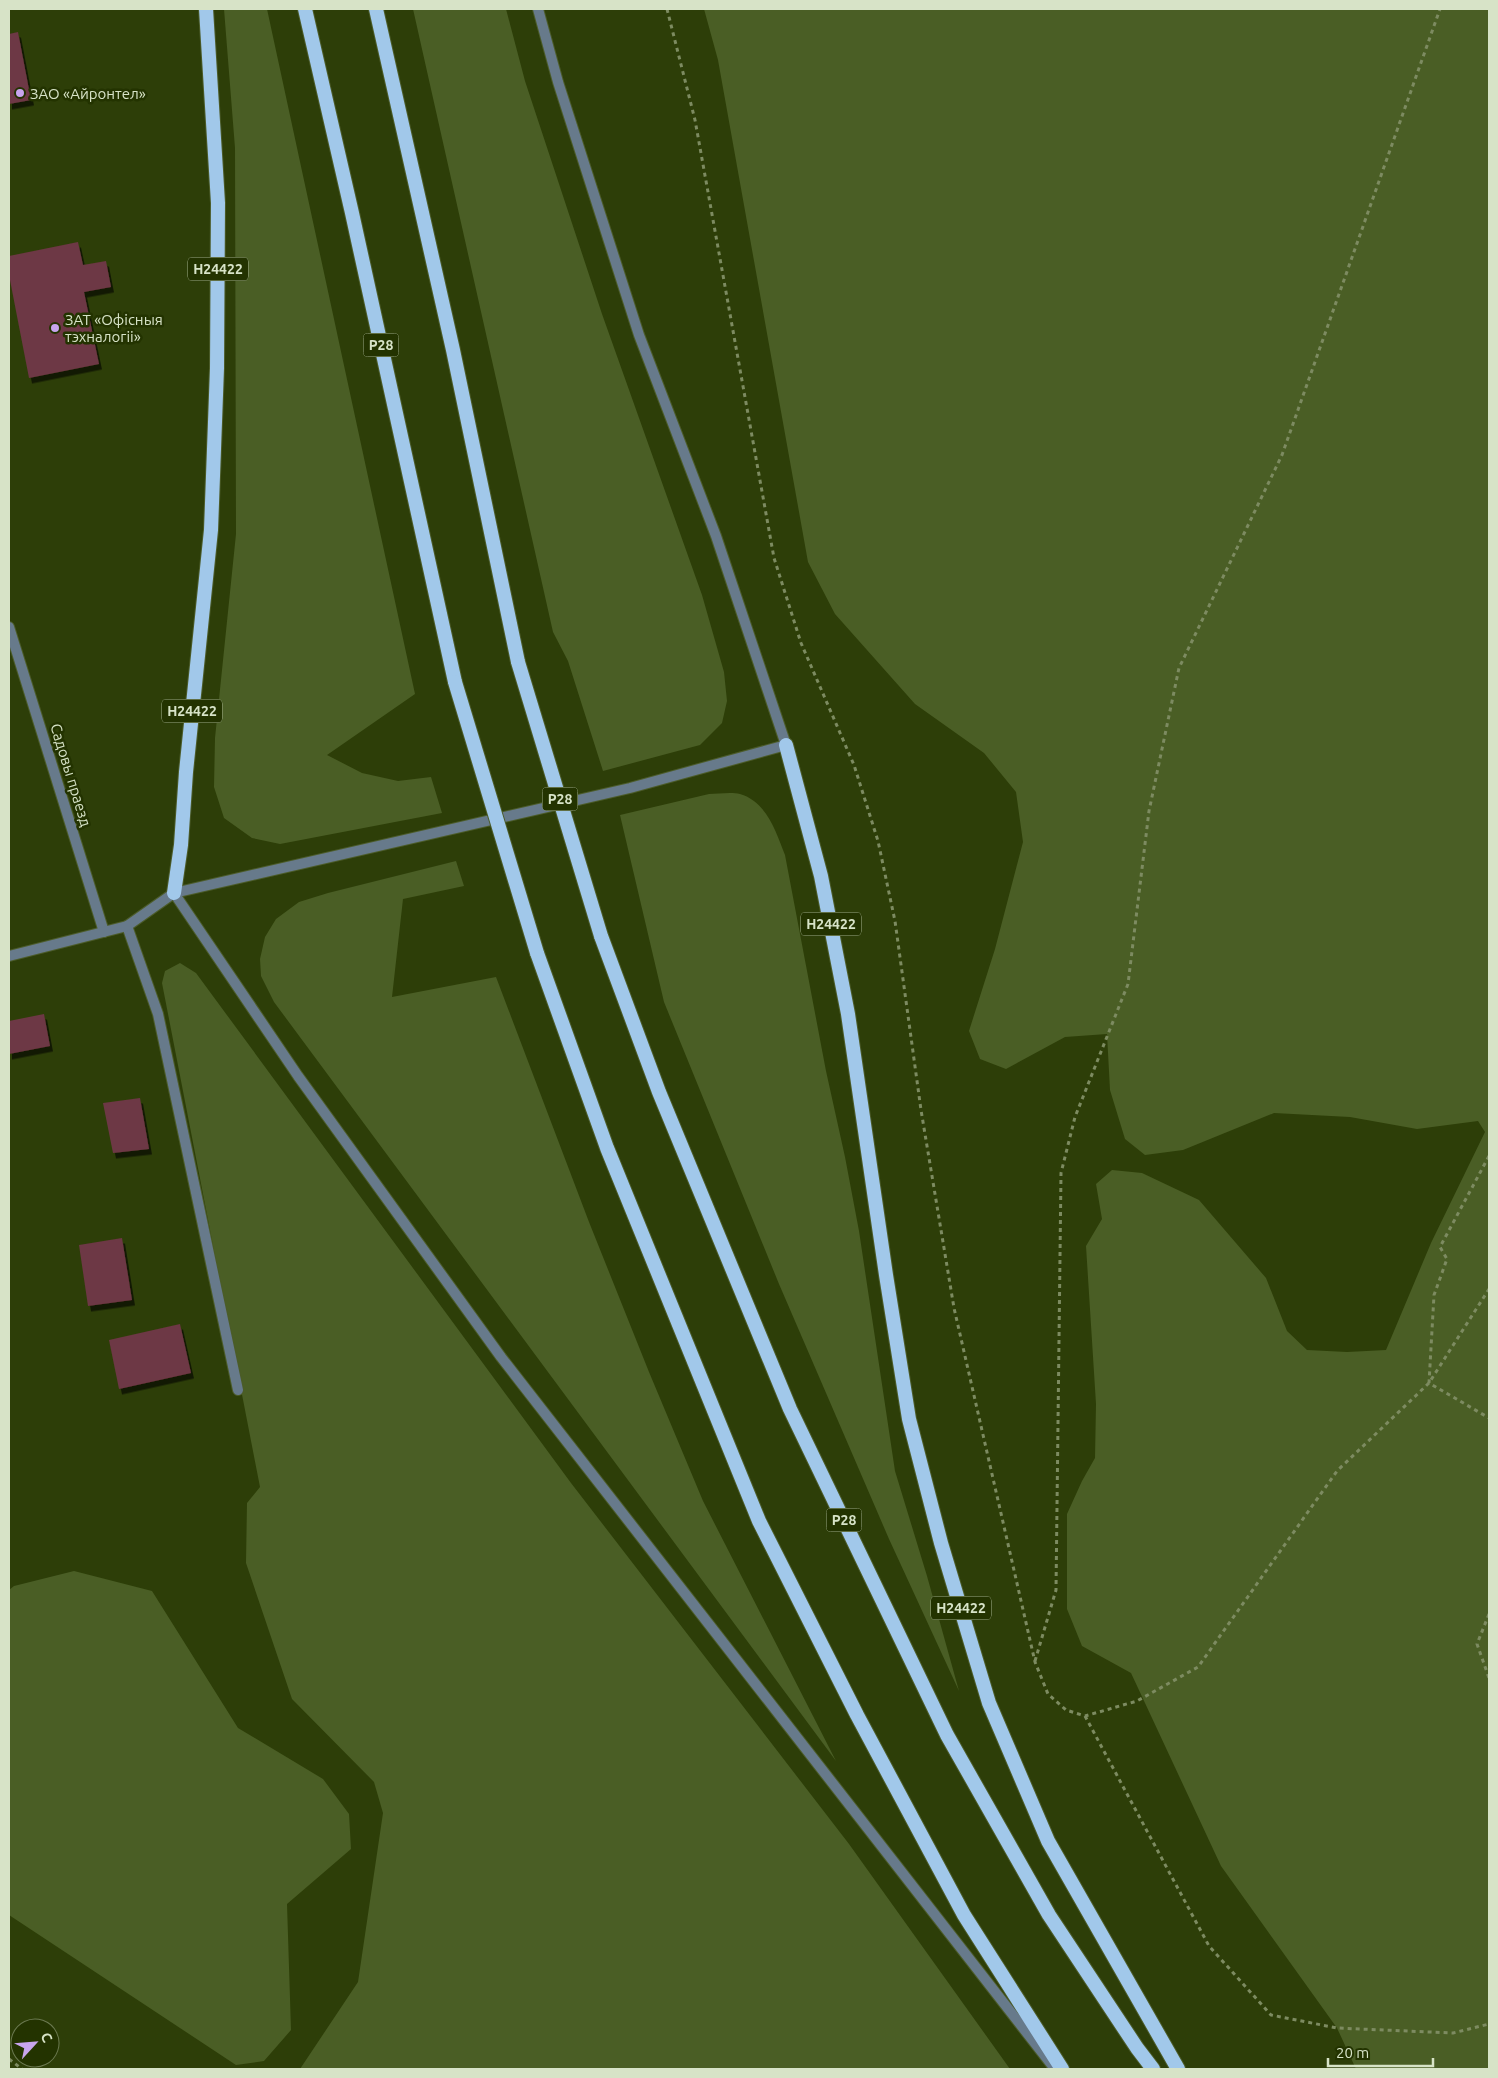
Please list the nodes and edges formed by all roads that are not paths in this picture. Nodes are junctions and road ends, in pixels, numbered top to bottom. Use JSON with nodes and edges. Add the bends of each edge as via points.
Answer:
{"nodes":[{"id":1,"x":206,"y":9,"type":"edge"},
{"id":2,"x":305,"y":9,"type":"edge"},
{"id":3,"x":376,"y":9,"type":"edge"},
{"id":4,"x":538,"y":9,"type":"edge"},
{"id":5,"x":9,"y":627,"type":"edge"},
{"id":6,"x":786,"y":745,"type":"junction"},
{"id":7,"x":174,"y":893,"type":"junction"},
{"id":8,"x":127,"y":926,"type":"junction"},
{"id":9,"x":104,"y":932,"type":"junction"},
{"id":10,"x":9,"y":956,"type":"edge"},
{"id":11,"x":238,"y":1390,"type":"dead end"},
{"id":12,"x":1055,"y":2069,"type":"edge"},
{"id":13,"x":1062,"y":2069,"type":"edge"},
{"id":14,"x":1153,"y":2069,"type":"edge"},
{"id":15,"x":1178,"y":2069,"type":"edge"}],
"edges":[{"from":1,"to":7,"type":"highway","number":"Н24422","via":[[218,203],[217,368],[211,530]]},
{"from":2,"to":13,"type":"highway","number":"Р28","bridge":true,"via":[[455,682],[537,953],[607,1148],[759,1521],[857,1715],[964,1915]]},
{"from":3,"to":14,"type":"highway","number":"Р28","bridge":true,"via":[[453,350],[518,662],[601,936],[659,1092],[790,1409],[947,1735],[1049,1915]]},
{"from":4,"to":6,"type":"street","number":"Н24422","via":[[639,335],[716,536]]},
{"from":5,"to":9,"type":"street","name":"Садовы праезд"},
{"from":6,"to":7,"type":"street","via":[[630,788]]},
{"from":6,"to":15,"type":"highway","number":"Н24422","via":[[821,876],[844,994],[909,1419],[941,1543],[989,1703],[1048,1841]]},
{"from":7,"to":8,"type":"street"},
{"from":7,"to":12,"type":"street","via":[[293,1068],[501,1357]]},
{"from":8,"to":9,"type":"street"},
{"from":8,"to":11,"type":"street","via":[[158,1014]]},
{"from":9,"to":10,"type":"street"}]}
